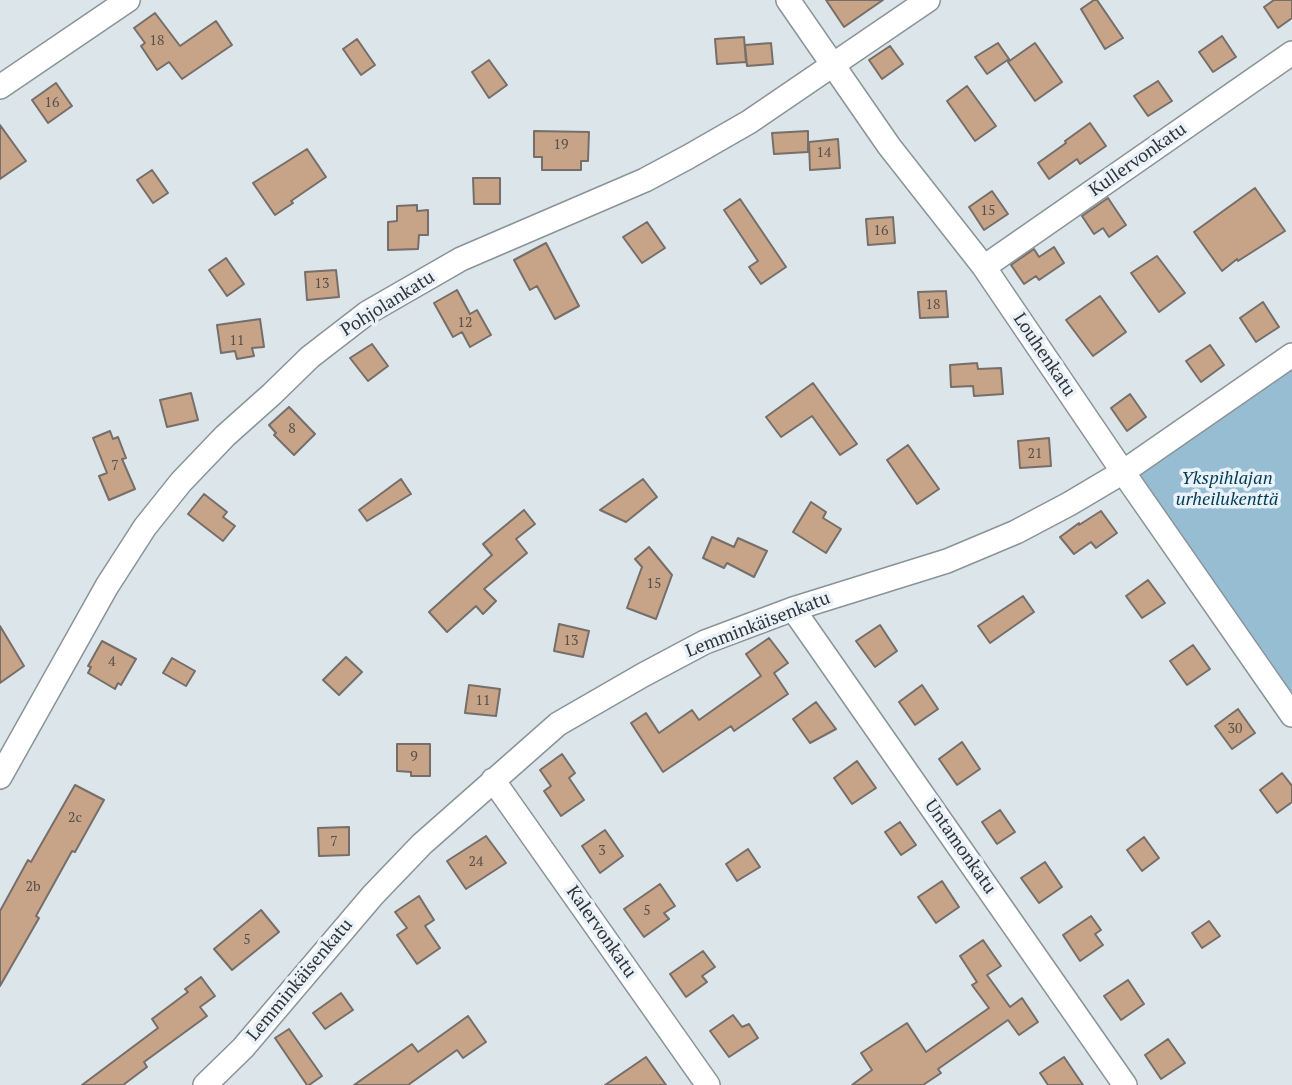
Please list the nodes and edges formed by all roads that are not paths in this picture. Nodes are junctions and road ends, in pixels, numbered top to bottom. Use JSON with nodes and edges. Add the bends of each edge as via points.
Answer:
{"nodes":[{"id":1,"x":128,"y":0,"type":"edge"},
{"id":2,"x":788,"y":0,"type":"edge"},
{"id":3,"x":928,"y":0,"type":"edge"},
{"id":4,"x":1292,"y":53,"type":"edge"},
{"id":5,"x":833,"y":65,"type":"junction"},
{"id":6,"x":0,"y":87,"type":"edge"},
{"id":7,"x":984,"y":267,"type":"junction"},
{"id":8,"x":1292,"y":355,"type":"edge"},
{"id":9,"x":1123,"y":472,"type":"junction"},
{"id":10,"x":793,"y":609,"type":"junction"},
{"id":11,"x":1292,"y":715,"type":"edge"},
{"id":12,"x":0,"y":777,"type":"edge"},
{"id":13,"x":493,"y":780,"type":"junction"},
{"id":14,"x":205,"y":1085,"type":"edge"},
{"id":15,"x":708,"y":1085,"type":"edge"},
{"id":16,"x":1125,"y":1085,"type":"edge"}],
"edges":[{"from":1,"to":6,"type":"street"},
{"from":2,"to":5,"type":"street","name":"Louhenkatu"},
{"from":3,"to":5,"type":"street","name":"Pohjolankatu"},
{"from":4,"to":7,"type":"street","name":"Kullervonkatu"},
{"from":5,"to":7,"type":"street","name":"Louhenkatu","via":[[889,146]]},
{"from":5,"to":12,"type":"street","name":"Pohjolankatu","via":[[749,122],[645,180],[461,259],[367,313],[310,357],[225,436],[145,527]]},
{"from":7,"to":9,"type":"street","name":"Louhenkatu"},
{"from":8,"to":9,"type":"street","name":"Lemminkäisenkatu"},
{"from":9,"to":10,"type":"street","name":"Lemminkäisenkatu","via":[[1016,532],[947,561]]},
{"from":9,"to":11,"type":"street","name":"Louhenkatu"},
{"from":10,"to":13,"type":"street","name":"Lemminkäisenkatu","via":[[705,642],[643,675],[558,724]]},
{"from":10,"to":16,"type":"street","name":"Untamonkatu"},
{"from":13,"to":14,"type":"street","name":"Lemminkäisenkatu","via":[[382,886],[284,1002]]},
{"from":13,"to":15,"type":"street","name":"Kalervonkatu"}]}
